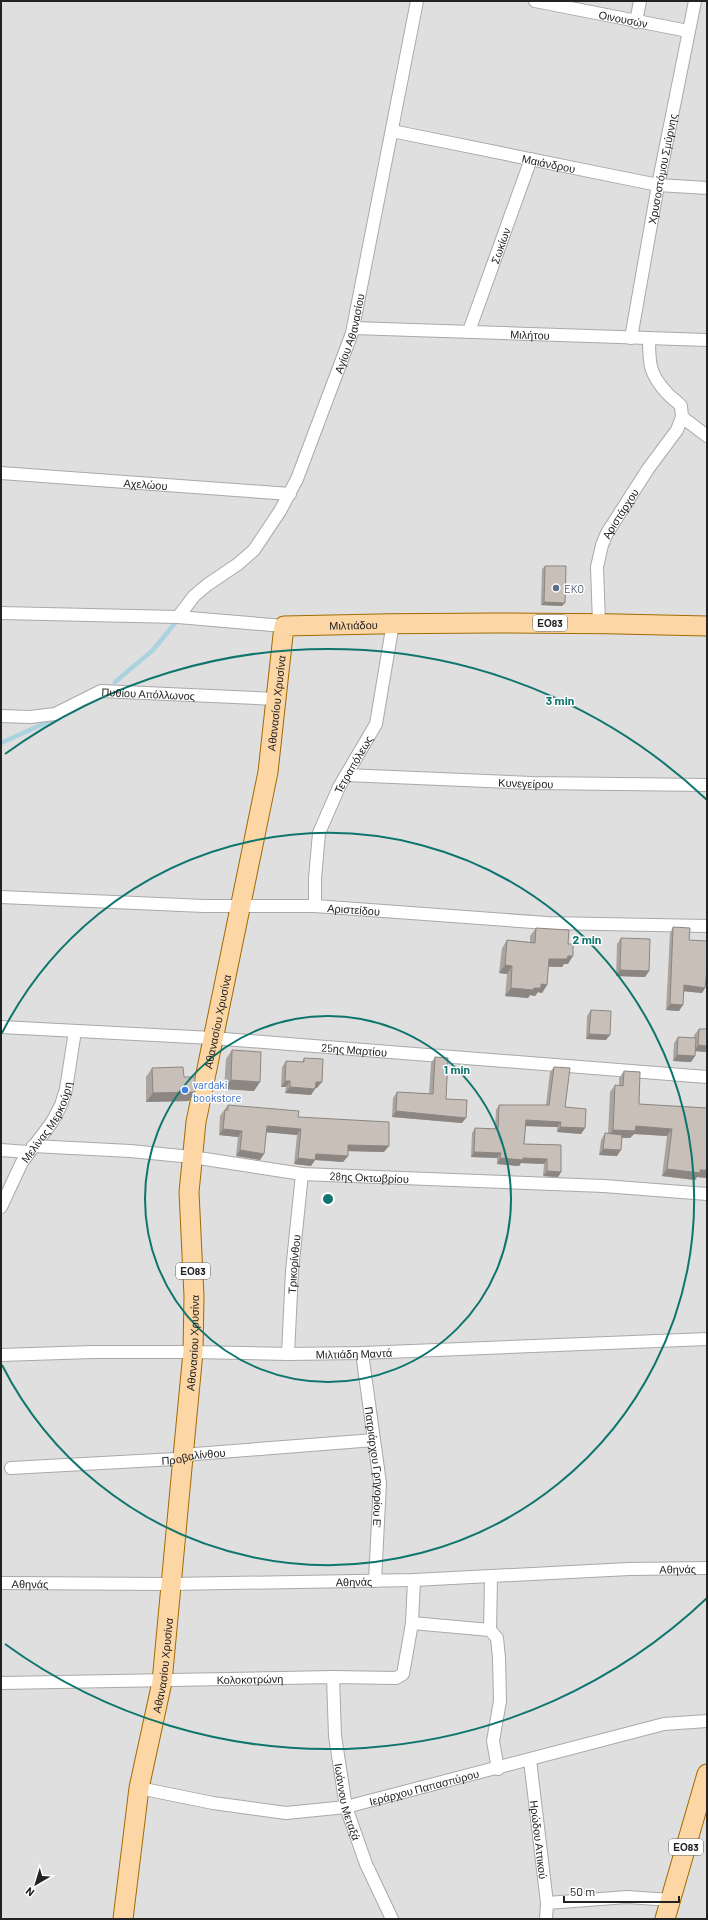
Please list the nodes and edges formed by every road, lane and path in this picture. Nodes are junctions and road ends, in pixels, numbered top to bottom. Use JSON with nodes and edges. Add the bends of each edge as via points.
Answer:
{"nodes":[{"id":1,"x":417,"y":1,"type":"edge"},
{"id":2,"x":535,"y":1,"type":"edge"},
{"id":3,"x":640,"y":1,"type":"edge"},
{"id":4,"x":695,"y":1,"type":"edge"},
{"id":5,"x":550,"y":2,"type":"edge"},
{"id":6,"x":636,"y":22,"type":"junction"},
{"id":7,"x":688,"y":31,"type":"junction"},
{"id":8,"x":392,"y":130,"type":"junction"},
{"id":9,"x":531,"y":159,"type":"junction"},
{"id":10,"x":658,"y":185,"type":"junction"},
{"id":11,"x":707,"y":188,"type":"edge"},
{"id":12,"x":352,"y":328,"type":"junction"},
{"id":13,"x":469,"y":332,"type":"junction"},
{"id":14,"x":631,"y":338,"type":"junction"},
{"id":15,"x":649,"y":338,"type":"junction"},
{"id":16,"x":707,"y":340,"type":"edge"},
{"id":17,"x":682,"y":417,"type":"junction"},
{"id":18,"x":707,"y":436,"type":"edge"},
{"id":19,"x":1,"y":472,"type":"edge"},
{"id":20,"x":290,"y":494,"type":"junction"},
{"id":21,"x":1,"y":613,"type":"edge"},
{"id":22,"x":178,"y":617,"type":"junction"},
{"id":23,"x":393,"y":623,"type":"junction"},
{"id":24,"x":600,"y":623,"type":"junction"},
{"id":25,"x":284,"y":626,"type":"junction"},
{"id":26,"x":707,"y":626,"type":"edge"},
{"id":27,"x":277,"y":699,"type":"junction"},
{"id":28,"x":1,"y":716,"type":"edge"},
{"id":29,"x":346,"y":775,"type":"junction"},
{"id":30,"x":707,"y":785,"type":"edge"},
{"id":31,"x":1,"y":897,"type":"edge"},
{"id":32,"x":239,"y":905,"type":"junction"},
{"id":33,"x":315,"y":906,"type":"junction"},
{"id":34,"x":707,"y":926,"type":"edge"},
{"id":35,"x":1,"y":1027,"type":"edge"},
{"id":36,"x":75,"y":1031,"type":"junction"},
{"id":37,"x":212,"y":1038,"type":"junction"},
{"id":38,"x":707,"y":1078,"type":"edge"},
{"id":39,"x":30,"y":1149,"type":"junction"},
{"id":40,"x":1,"y":1150,"type":"edge"},
{"id":41,"x":192,"y":1157,"type":"junction"},
{"id":42,"x":302,"y":1174,"type":"junction"},
{"id":43,"x":707,"y":1194,"type":"edge"},
{"id":44,"x":1,"y":1207,"type":"edge"},
{"id":45,"x":707,"y":1338,"type":"edge"},
{"id":46,"x":193,"y":1352,"type":"junction"},
{"id":47,"x":362,"y":1353,"type":"junction"},
{"id":48,"x":288,"y":1354,"type":"junction"},
{"id":49,"x":1,"y":1355,"type":"edge"},
{"id":50,"x":374,"y":1440,"type":"junction"},
{"id":51,"x":183,"y":1457,"type":"junction"},
{"id":52,"x":11,"y":1468,"type":"dead end"},
{"id":53,"x":707,"y":1568,"type":"edge"},
{"id":54,"x":491,"y":1578,"type":"junction"},
{"id":55,"x":414,"y":1580,"type":"junction"},
{"id":56,"x":375,"y":1581,"type":"junction"},
{"id":57,"x":1,"y":1583,"type":"edge"},
{"id":58,"x":171,"y":1584,"type":"junction"},
{"id":59,"x":412,"y":1624,"type":"junction"},
{"id":60,"x":490,"y":1630,"type":"junction"},
{"id":61,"x":333,"y":1677,"type":"junction"},
{"id":62,"x":162,"y":1682,"type":"junction"},
{"id":63,"x":1,"y":1683,"type":"edge"},
{"id":64,"x":707,"y":1720,"type":"edge"},
{"id":65,"x":530,"y":1760,"type":"junction"},
{"id":66,"x":498,"y":1768,"type":"junction"},
{"id":67,"x":707,"y":1774,"type":"edge"},
{"id":68,"x":139,"y":1788,"type":"junction"},
{"id":69,"x":346,"y":1807,"type":"junction"},
{"id":70,"x":671,"y":1900,"type":"junction"},
{"id":71,"x":547,"y":1903,"type":"junction"},
{"id":72,"x":123,"y":1919,"type":"edge"},
{"id":73,"x":392,"y":1919,"type":"edge"},
{"id":74,"x":546,"y":1919,"type":"edge"},
{"id":75,"x":665,"y":1919,"type":"edge"}],
"edges":[{"from":1,"to":8,"type":"street","name":"Αγίου Αθανασίου"},
{"from":2,"to":5,"type":"street","name":"Οινουσών"},
{"from":3,"to":6,"type":"street"},
{"from":4,"to":7,"type":"street","name":"Χρυσοστόμου Σμύρνης"},
{"from":5,"to":6,"type":"street","name":"Οινουσών"},
{"from":6,"to":7,"type":"street","name":"Οινουσών"},
{"from":7,"to":10,"type":"street","name":"Χρυσοστόμου Σμύρνης"},
{"from":8,"to":9,"type":"street","name":"Μαιάνδρου"},
{"from":8,"to":12,"type":"street","name":"Αγίου Αθανασίου"},
{"from":9,"to":10,"type":"street","name":"Μαιάνδρου"},
{"from":9,"to":13,"type":"street","name":"Σωκίων"},
{"from":10,"to":11,"type":"street","name":"Μαιάνδρου"},
{"from":10,"to":14,"type":"street","name":"Χρυσοστόμου Σμύρνης"},
{"from":12,"to":13,"type":"street","name":"Μιλήτου"},
{"from":12,"to":20,"type":"street","name":"Αγίου Αθανασίου","via":[[349,342]]},
{"from":13,"to":14,"type":"street","name":"Μιλήτου"},
{"from":14,"to":15,"type":"street","name":"Μιλήτου"},
{"from":15,"to":16,"type":"street","name":"Μιλήτου"},
{"from":15,"to":17,"type":"street","via":[[651,370],[667,393],[681,406]]},
{"from":17,"to":18,"type":"street"},
{"from":17,"to":24,"type":"street","name":"Αριστάρχου","via":[[677,430],[644,475],[602,545],[597,567]]},
{"from":19,"to":20,"type":"street","name":"Αχελώου"},
{"from":20,"to":22,"type":"street","name":"Αγίου Αθανασίου","via":[[254,550],[194,596]]},
{"from":21,"to":22,"type":"street","name":"Μιλτιάδου"},
{"from":22,"to":25,"type":"street","name":"Μιλτιάδου"},
{"from":23,"to":24,"type":"main road","name":"Μιλτιάδου","number":"ΕΟ83"},
{"from":23,"to":25,"type":"main road","name":"Μιλτιάδου","number":"ΕΟ83"},
{"from":23,"to":29,"type":"street","name":"Τετραπόλεως","via":[[376,724]]},
{"from":24,"to":26,"type":"main road","name":"Μιλτιάδου","number":"ΕΟ83"},
{"from":25,"to":27,"type":"main road","name":"Αθανασίου Χρυσίνα","number":"ΕΟ83"},
{"from":27,"to":28,"type":"street","name":"Πυθίου Απόλλωνος","via":[[101,691],[54,714],[30,717]]},
{"from":27,"to":32,"type":"main road","name":"Αθανασίου Χρυσίνα","number":"ΕΟ83","via":[[268,772]]},
{"from":29,"to":30,"type":"street","name":"Κυνεγείρου","via":[[524,782]]},
{"from":29,"to":33,"type":"street","name":"Τετραπόλεως","via":[[332,800],[320,834]]},
{"from":31,"to":32,"type":"street","name":"Αριστείδου","via":[[204,906]]},
{"from":32,"to":33,"type":"street","name":"Αριστείδου"},
{"from":32,"to":37,"type":"main road","name":"Αθανασίου Χρυσίνα","number":"ΕΟ83"},
{"from":33,"to":34,"type":"street","name":"Αριστείδου","via":[[547,923]]},
{"from":35,"to":36,"type":"street","name":"25ης Μαρτίου"},
{"from":36,"to":37,"type":"street","name":"25ης Μαρτίου"},
{"from":36,"to":39,"type":"street","name":"Μελίνας Μερκούρη","via":[[61,1105],[52,1122]]},
{"from":37,"to":38,"type":"street","name":"25ης Μαρτίου"},
{"from":37,"to":41,"type":"main road","name":"Αθανασίου Χρυσίνα","number":"ΕΟ83"},
{"from":39,"to":40,"type":"street","name":"28ης Οκτωβρίου"},
{"from":39,"to":41,"type":"street","name":"28ης Οκτωβρίου","via":[[130,1151]]},
{"from":39,"to":44,"type":"street","name":"Μελίνας Μερκούρη","via":[[19,1166]]},
{"from":41,"to":42,"type":"street","name":"28ης Οκτωβρίου"},
{"from":41,"to":46,"type":"main road","name":"Αθανασίου Χρυσίνα","number":"ΕΟ83","via":[[190,1220],[194,1296]]},
{"from":42,"to":43,"type":"street","name":"28ης Οκτωβρίου","via":[[604,1186]]},
{"from":42,"to":48,"type":"street","name":"Τρικορίνθου","via":[[292,1271]]},
{"from":45,"to":47,"type":"street","name":"Μιλτιάδη Μαντά"},
{"from":46,"to":48,"type":"street","name":"Μιλτιάδη Μαντά"},
{"from":46,"to":49,"type":"street","name":"Μιλτιάδη Μαντά"},
{"from":46,"to":51,"type":"main road","name":"Αθανασίου Χρυσίνα","number":"ΕΟ83"},
{"from":47,"to":48,"type":"street","name":"Μιλτιάδη Μαντά"},
{"from":47,"to":50,"type":"street","name":"Πατριάρχου Γρηγορίου Ε'"},
{"from":50,"to":51,"type":"street","name":"Προβαλίνθου"},
{"from":50,"to":56,"type":"street","name":"Πατριάρχου Γρηγορίου Ε'","via":[[380,1483]]},
{"from":51,"to":52,"type":"street","name":"Προβαλίνθου"},
{"from":51,"to":58,"type":"main road","name":"Αθανασίου Χρυσίνα","number":"ΕΟ83"},
{"from":53,"to":54,"type":"street","name":"Αθηνάς","via":[[629,1569]]},
{"from":54,"to":55,"type":"street","name":"Αθηνάς"},
{"from":54,"to":60,"type":"street"},
{"from":55,"to":56,"type":"street","name":"Αθηνάς"},
{"from":55,"to":59,"type":"street","name":"Κολοκοτρώνη"},
{"from":56,"to":58,"type":"street","name":"Αθηνάς"},
{"from":57,"to":58,"type":"street","name":"Αθηνάς"},
{"from":58,"to":62,"type":"main road","name":"Αθανασίου Χρυσίνα","number":"ΕΟ83"},
{"from":59,"to":60,"type":"street"},
{"from":59,"to":61,"type":"street","name":"Κολοκοτρώνη","via":[[403,1674],[396,1678]]},
{"from":60,"to":66,"type":"street","via":[[497,1638],[499,1658],[500,1701],[493,1741]]},
{"from":61,"to":62,"type":"street","name":"Κολοκοτρώνη"},
{"from":61,"to":69,"type":"street","name":"Ιωάννου Μεταξά","via":[[336,1736]]},
{"from":62,"to":63,"type":"street","name":"Κολοκοτρώνη"},
{"from":62,"to":68,"type":"main road","name":"Αθανασίου Χρυσίνα","number":"ΕΟ83"},
{"from":64,"to":65,"type":"street","name":"Ιεράρχου Παπασπύρου","via":[[664,1724]]},
{"from":65,"to":66,"type":"street","name":"Ιεράρχου Παπασπύρου"},
{"from":65,"to":71,"type":"street","name":"Ηρώδου Αττικού"},
{"from":66,"to":69,"type":"street","name":"Ιεράρχου Παπασπύρου"},
{"from":67,"to":70,"type":"main road","number":"ΕΟ83"},
{"from":68,"to":69,"type":"street","name":"Ιεράρχου Παπασπύρου","via":[[213,1804],[286,1813]]},
{"from":68,"to":72,"type":"main road","name":"Αθανασίου Χρυσίνα","number":"ΕΟ83"},
{"from":69,"to":73,"type":"street","name":"Ιωάννου Μεταξά","via":[[366,1864]]},
{"from":70,"to":71,"type":"street","via":[[627,1897]]},
{"from":70,"to":75,"type":"main road","number":"ΕΟ83"},
{"from":71,"to":74,"type":"street","name":"Ηρώδου Αττικού"}]}
